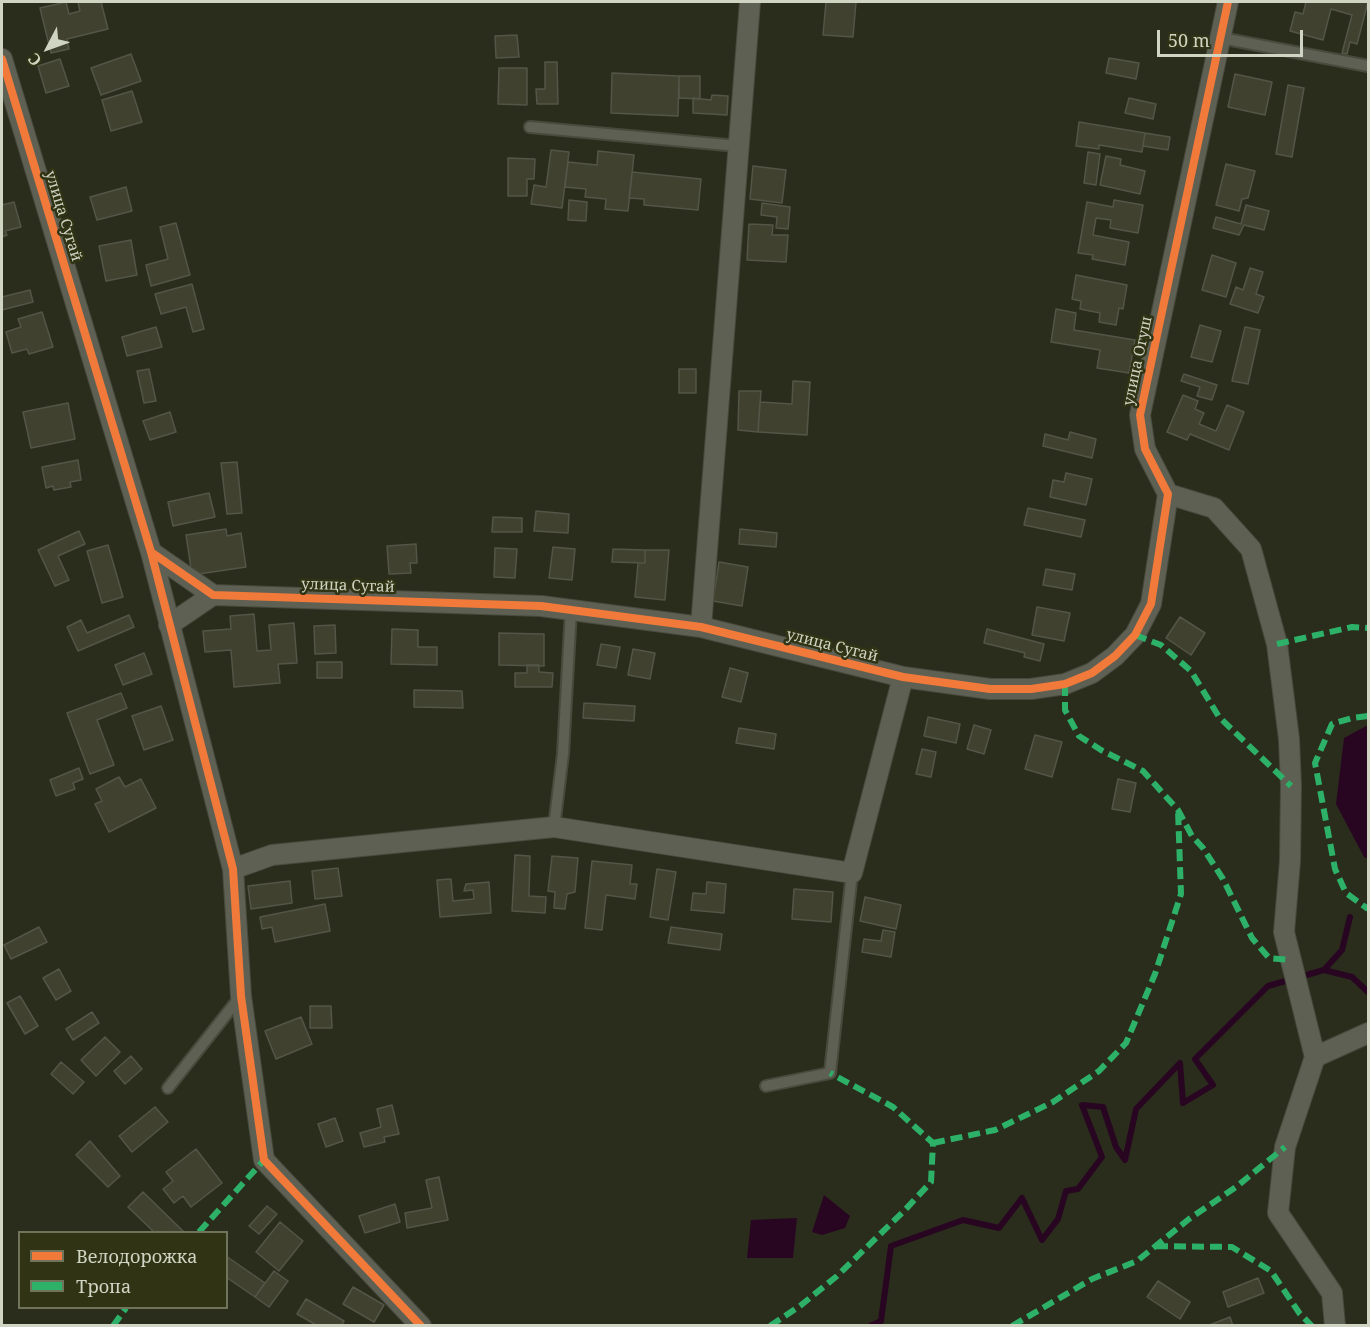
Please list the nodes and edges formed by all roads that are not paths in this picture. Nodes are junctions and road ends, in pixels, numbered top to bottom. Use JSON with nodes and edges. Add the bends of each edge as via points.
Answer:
{"nodes":[{"id":1,"x":750,"y":2,"type":"edge"},
{"id":2,"x":1228,"y":2,"type":"edge"},
{"id":3,"x":1221,"y":38,"type":"junction"},
{"id":4,"x":2,"y":59,"type":"edge"},
{"id":5,"x":1368,"y":66,"type":"edge"},
{"id":6,"x":6,"y":93,"type":"edge"},
{"id":7,"x":530,"y":127,"type":"dead end"},
{"id":8,"x":738,"y":146,"type":"junction"},
{"id":9,"x":1168,"y":494,"type":"junction"},
{"id":10,"x":151,"y":552,"type":"junction"},
{"id":11,"x":213,"y":595,"type":"junction"},
{"id":12,"x":571,"y":610,"type":"junction"},
{"id":13,"x":170,"y":625,"type":"junction"},
{"id":14,"x":701,"y":627,"type":"junction"},
{"id":15,"x":903,"y":677,"type":"junction"},
{"id":16,"x":554,"y":827,"type":"junction"},
{"id":17,"x":233,"y":868,"type":"junction"},
{"id":18,"x":852,"y":873,"type":"junction"},
{"id":19,"x":241,"y":996,"type":"junction"},
{"id":20,"x":1368,"y":1033,"type":"edge"},
{"id":21,"x":1315,"y":1057,"type":"junction"},
{"id":22,"x":766,"y":1086,"type":"dead end"},
{"id":23,"x":168,"y":1088,"type":"dead end"},
{"id":24,"x":421,"y":1326,"type":"edge"},
{"id":25,"x":1335,"y":1326,"type":"edge"}],
"edges":[{"from":1,"to":8,"type":"street"},
{"from":2,"to":3,"type":"street","name":"улица Огуш"},
{"from":3,"to":5,"type":"lane"},
{"from":3,"to":9,"type":"street","name":"улица Огуш","via":[[1140,415],[1145,449]]},
{"from":4,"to":6,"type":"street","name":"улица Сугай"},
{"from":6,"to":10,"type":"street","name":"улица Сугай"},
{"from":7,"to":8,"type":"lane"},
{"from":8,"to":14,"type":"street"},
{"from":9,"to":15,"type":"street","name":"улица Сугай","via":[[1151,604],[1135,634],[1115,657],[1092,673],[1065,684],[1031,689],[990,689]]},
{"from":9,"to":21,"type":"street","via":[[1214,508],[1251,549],[1277,644],[1291,786],[1284,932]]},
{"from":10,"to":11,"type":"street"},
{"from":10,"to":13,"type":"street","name":"улица Сугай"},
{"from":11,"to":12,"type":"street","name":"улица Сугай"},
{"from":11,"to":13,"type":"street"},
{"from":12,"to":14,"type":"street","name":"улица Сугай"},
{"from":12,"to":16,"type":"lane","via":[[563,754]]},
{"from":13,"to":17,"type":"street","name":"улица Сугай"},
{"from":14,"to":15,"type":"street","name":"улица Сугай"},
{"from":15,"to":18,"type":"street"},
{"from":16,"to":17,"type":"street","via":[[272,855]]},
{"from":16,"to":18,"type":"street"},
{"from":17,"to":19,"type":"street","name":"улица Сугай"},
{"from":18,"to":22,"type":"lane","via":[[830,1073]]},
{"from":19,"to":23,"type":"lane"},
{"from":19,"to":24,"type":"street","name":"улица Сугай","via":[[264,1160]]},
{"from":20,"to":21,"type":"street"},
{"from":21,"to":25,"type":"street","via":[[1285,1147],[1278,1213],[1332,1293]]}]}
